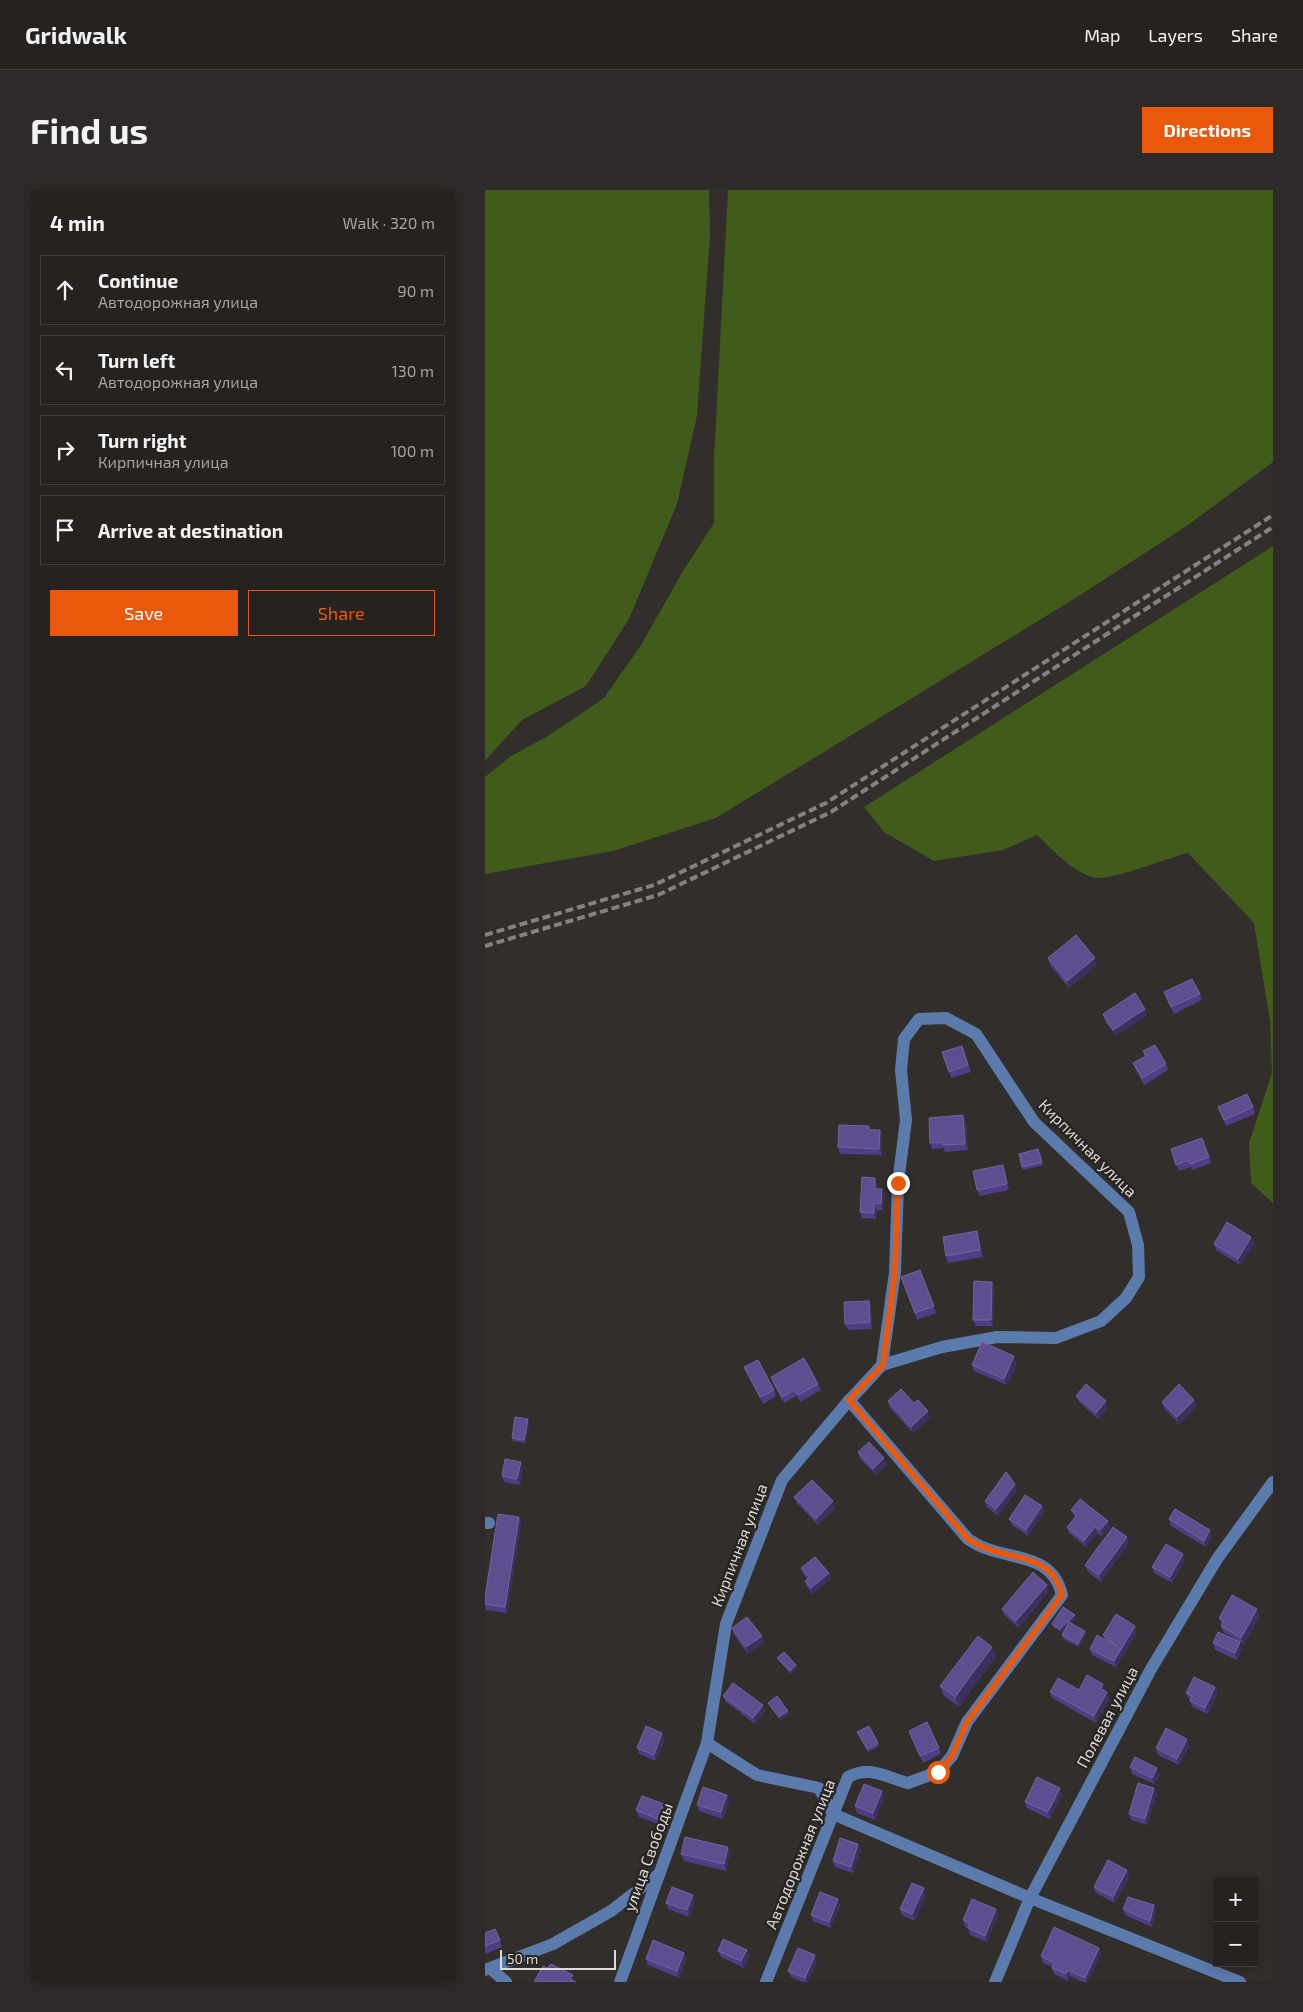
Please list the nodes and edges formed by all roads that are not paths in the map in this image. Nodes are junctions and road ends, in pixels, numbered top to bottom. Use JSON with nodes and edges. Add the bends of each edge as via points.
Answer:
{"nodes":[{"id":1,"x":883,"y":1365,"type":"junction"},
{"id":2,"x":849,"y":1400,"type":"junction"},
{"id":3,"x":1273,"y":1482,"type":"edge"},
{"id":4,"x":707,"y":1743,"type":"junction"},
{"id":5,"x":833,"y":1814,"type":"junction"},
{"id":6,"x":659,"y":1873,"type":"junction"},
{"id":7,"x":1030,"y":1898,"type":"junction"},
{"id":8,"x":488,"y":1970,"type":"edge"},
{"id":9,"x":506,"y":1982,"type":"edge"},
{"id":10,"x":620,"y":1982,"type":"edge"},
{"id":11,"x":766,"y":1982,"type":"edge"},
{"id":12,"x":995,"y":1982,"type":"edge"},
{"id":13,"x":1240,"y":1982,"type":"edge"}],
"edges":[{"from":1,"to":1,"type":"street","name":"Кирпичная улица","via":[[942,1347],[997,1337],[1056,1338],[1101,1321],[1126,1298],[1139,1277],[1138,1245],[1129,1212],[1034,1122],[976,1034],[947,1018],[919,1019],[904,1039],[901,1070],[906,1120],[898,1183],[895,1272]]},
{"from":1,"to":2,"type":"street","name":"Кирпичная улица"},
{"from":2,"to":4,"type":"street","name":"Кирпичная улица","via":[[782,1480],[765,1520],[726,1624]]},
{"from":2,"to":5,"type":"street","name":"Автодорожная улица","via":[[968,1539],[985,1548],[1042,1564],[1059,1583],[1062,1595],[967,1722],[952,1756],[938,1772],[908,1784],[875,1772],[859,1771],[848,1777]]},
{"from":3,"to":7,"type":"street","name":"Полевая улица","via":[[1217,1559],[1151,1669]]},
{"from":4,"to":5,"type":"street","via":[[757,1775],[819,1788]]},
{"from":4,"to":6,"type":"street","name":"улица Свободы"},
{"from":5,"to":7,"type":"street"},
{"from":5,"to":11,"type":"street","name":"Автодорожная улица"},
{"from":6,"to":8,"type":"street","via":[[611,1910],[553,1944]]},
{"from":6,"to":10,"type":"street","name":"улица Свободы"},
{"from":7,"to":12,"type":"street","name":"Полевая улица"},
{"from":7,"to":13,"type":"street"},
{"from":8,"to":9,"type":"street"}]}
